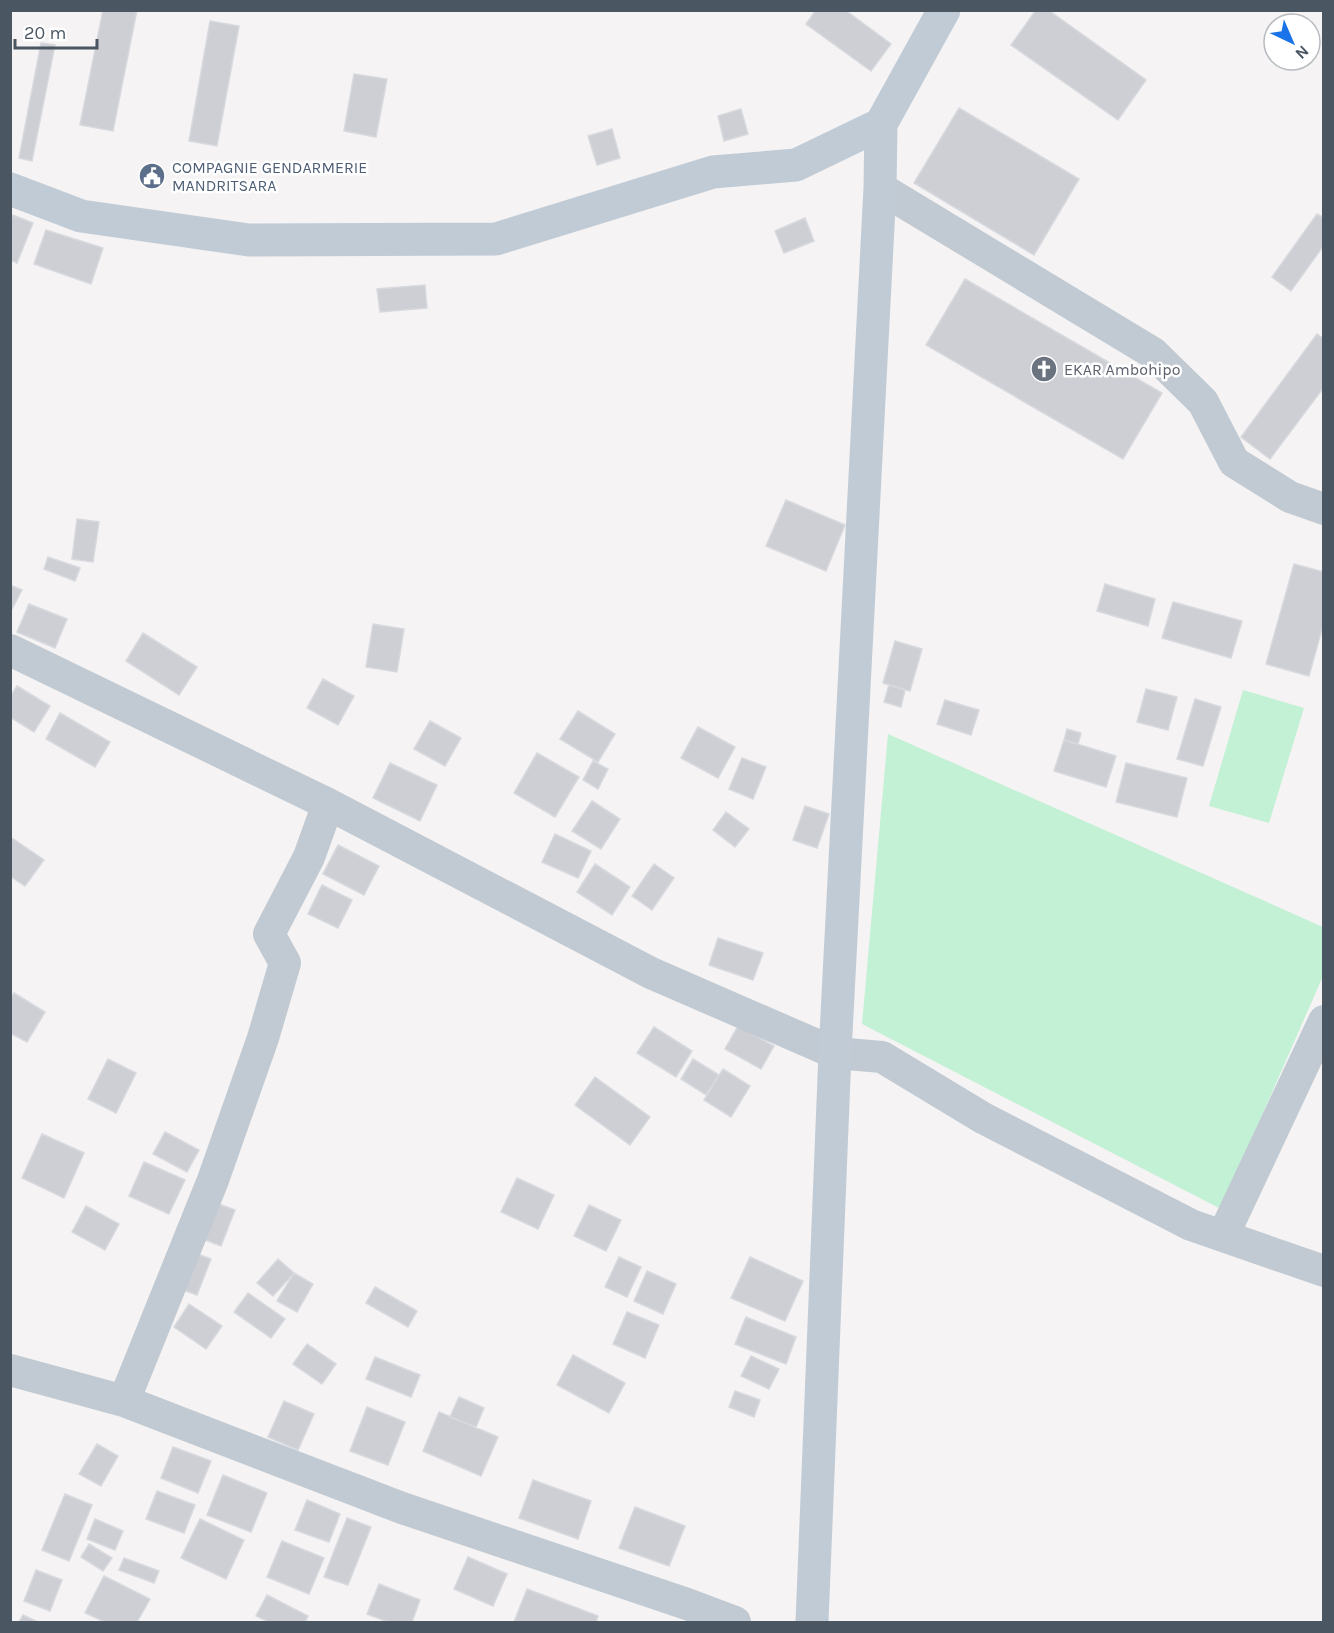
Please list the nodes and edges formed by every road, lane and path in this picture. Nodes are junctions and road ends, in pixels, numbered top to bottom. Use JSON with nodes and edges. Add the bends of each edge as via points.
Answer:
{"nodes":[{"id":1,"x":939,"y":15,"type":"edge"},
{"id":2,"x":881,"y":124,"type":"junction"},
{"id":3,"x":880,"y":188,"type":"junction"},
{"id":4,"x":10,"y":189,"type":"edge"},
{"id":5,"x":1323,"y":509,"type":"edge"},
{"id":6,"x":10,"y":650,"type":"edge"},
{"id":7,"x":328,"y":804,"type":"junction"},
{"id":8,"x":1323,"y":1021,"type":"edge"},
{"id":9,"x":835,"y":1053,"type":"junction"},
{"id":10,"x":1223,"y":1236,"type":"junction"},
{"id":11,"x":1323,"y":1271,"type":"edge"},
{"id":12,"x":10,"y":1370,"type":"edge"},
{"id":13,"x":124,"y":1401,"type":"junction"},
{"id":14,"x":735,"y":1623,"type":"edge"},
{"id":15,"x":812,"y":1623,"type":"edge"}],
"edges":[{"from":1,"to":2,"type":"street"},
{"from":2,"to":3,"type":"street"},
{"from":2,"to":4,"type":"street","via":[[796,165],[713,172],[496,239],[249,240],[81,216]]},
{"from":3,"to":5,"type":"street","via":[[1153,353],[1203,402],[1234,462],[1290,497]]},
{"from":3,"to":9,"type":"street"},
{"from":6,"to":7,"type":"street"},
{"from":7,"to":9,"type":"street","via":[[651,973]]},
{"from":7,"to":13,"type":"street","via":[[309,857],[268,934],[285,963],[263,1038],[213,1180]]},
{"from":8,"to":10,"type":"street"},
{"from":9,"to":10,"type":"street","via":[[882,1057],[983,1118],[1191,1226]]},
{"from":9,"to":15,"type":"street"},
{"from":10,"to":11,"type":"street"},
{"from":12,"to":13,"type":"street"},
{"from":13,"to":14,"type":"street","via":[[402,1508]]}]}
